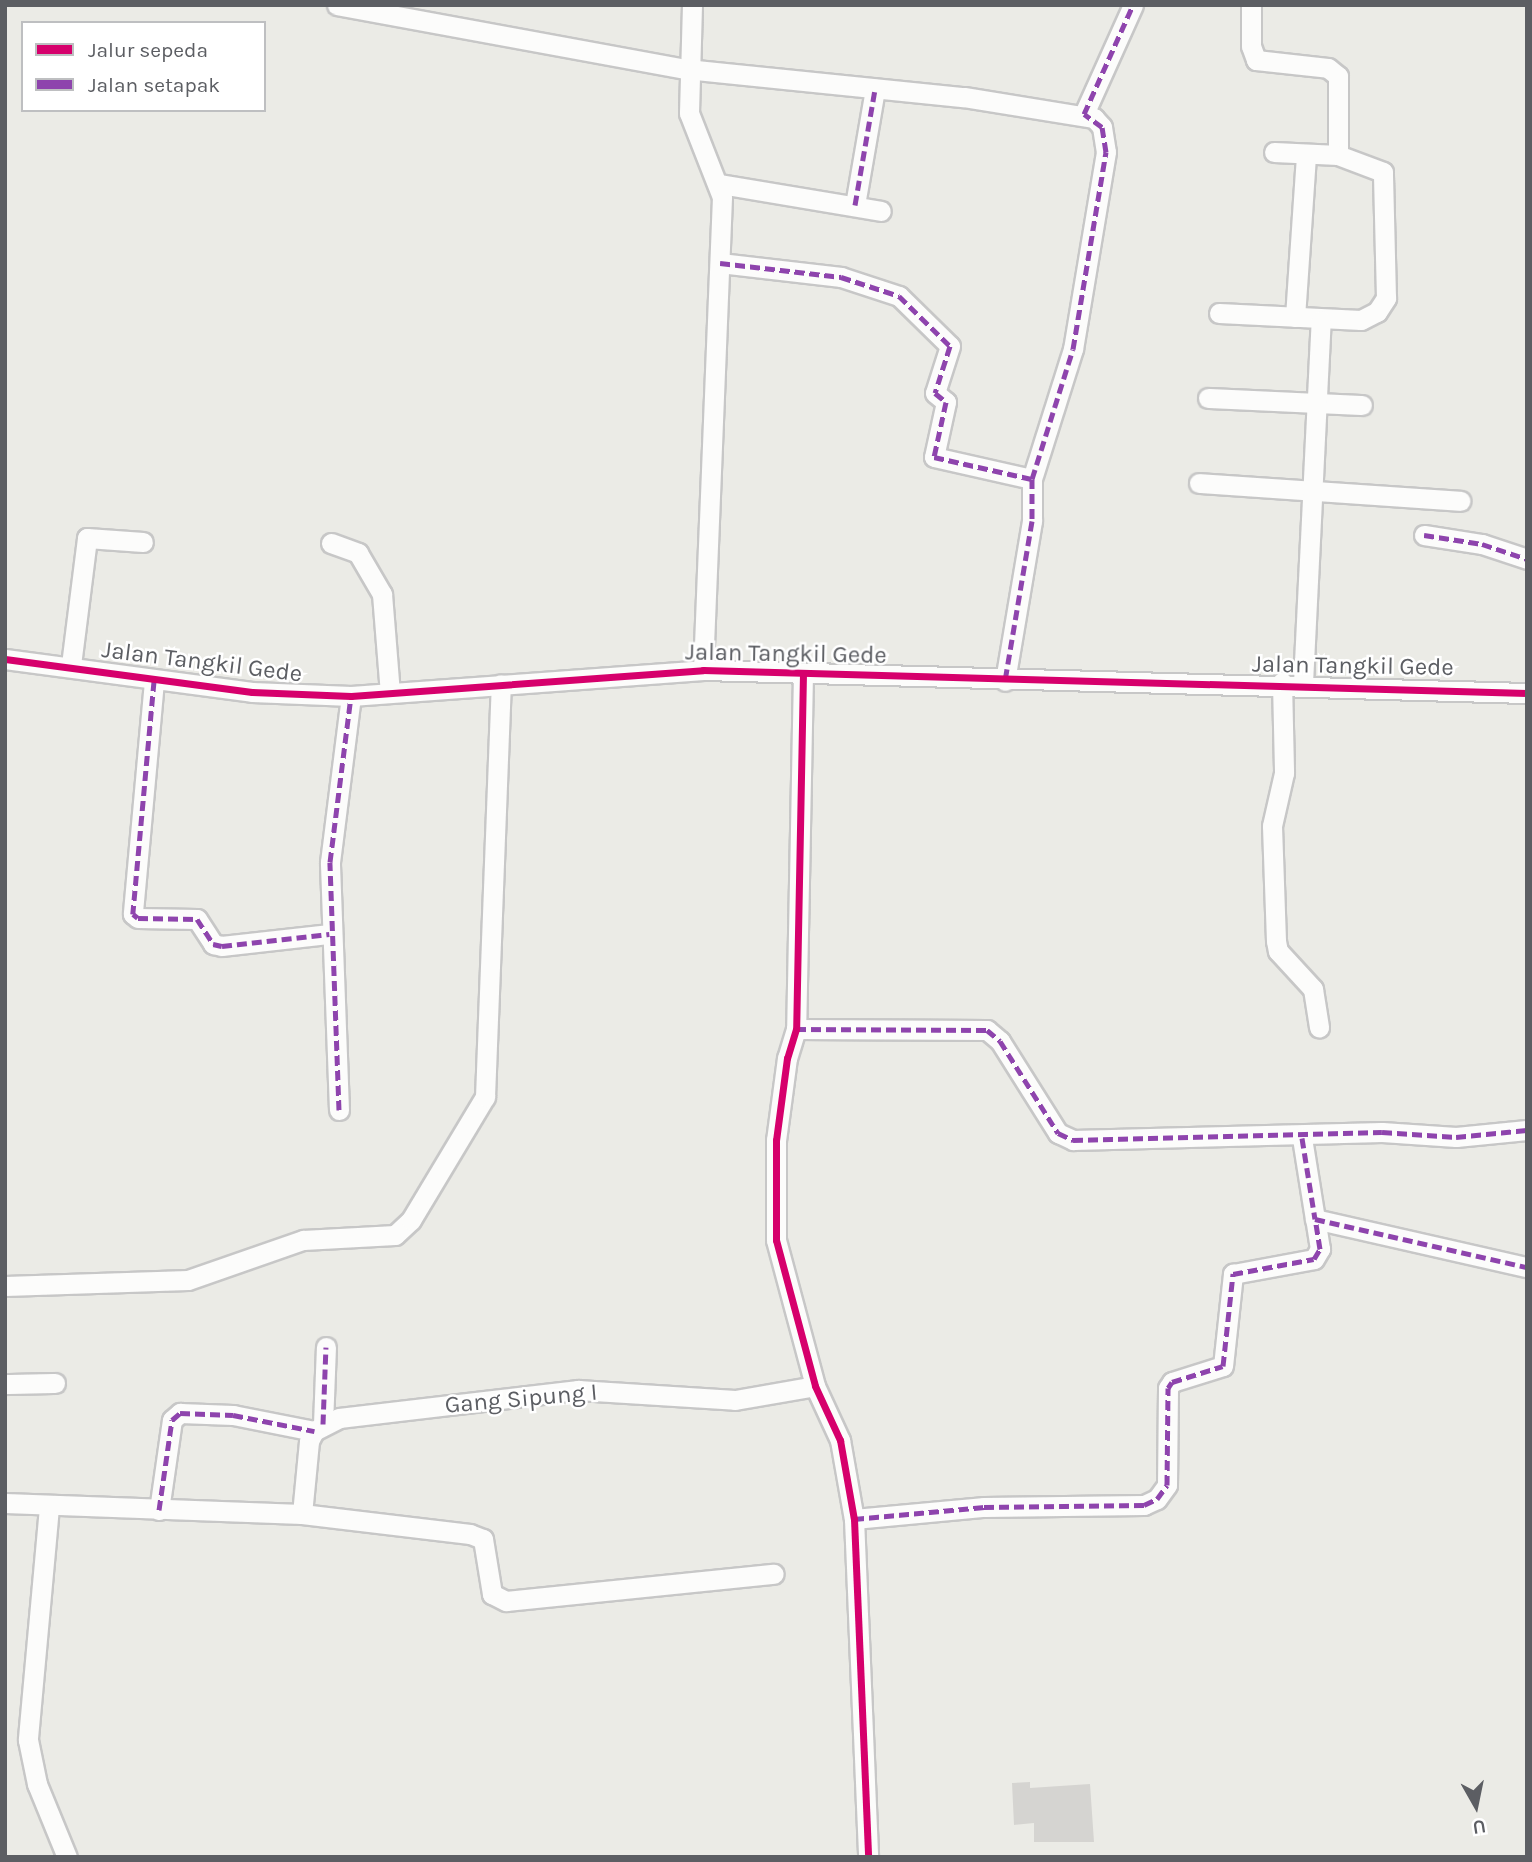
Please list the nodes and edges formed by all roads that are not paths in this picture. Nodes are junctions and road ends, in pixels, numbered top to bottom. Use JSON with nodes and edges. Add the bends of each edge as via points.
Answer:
{"nodes":[{"id":1,"x":337,"y":5,"type":"edge"},
{"id":2,"x":692,"y":5,"type":"edge"},
{"id":3,"x":1133,"y":5,"type":"edge"},
{"id":4,"x":1251,"y":5,"type":"edge"},
{"id":5,"x":686,"y":69,"type":"junction"},
{"id":6,"x":875,"y":89,"type":"junction"},
{"id":7,"x":1084,"y":114,"type":"junction"},
{"id":8,"x":1274,"y":152,"type":"dead end"},
{"id":9,"x":1338,"y":155,"type":"junction"},
{"id":10,"x":1306,"y":156,"type":"junction"},
{"id":11,"x":720,"y":184,"type":"junction"},
{"id":12,"x":855,"y":205,"type":"junction"},
{"id":13,"x":881,"y":211,"type":"dead end"},
{"id":14,"x":720,"y":263,"type":"junction"},
{"id":15,"x":1219,"y":313,"type":"dead end"},
{"id":16,"x":1295,"y":317,"type":"junction"},
{"id":17,"x":1321,"y":320,"type":"junction"},
{"id":18,"x":1208,"y":397,"type":"dead end"},
{"id":19,"x":1318,"y":403,"type":"junction"},
{"id":20,"x":1362,"y":405,"type":"dead end"},
{"id":21,"x":1032,"y":480,"type":"junction"},
{"id":22,"x":1199,"y":483,"type":"dead end"},
{"id":23,"x":1311,"y":487,"type":"junction"},
{"id":24,"x":1460,"y":502,"type":"dead end"},
{"id":25,"x":1424,"y":535,"type":"dead end"},
{"id":26,"x":143,"y":542,"type":"dead end"},
{"id":27,"x":331,"y":543,"type":"dead end"},
{"id":28,"x":1527,"y":559,"type":"edge"},
{"id":29,"x":5,"y":659,"type":"edge"},
{"id":30,"x":71,"y":665,"type":"junction"},
{"id":31,"x":703,"y":670,"type":"junction"},
{"id":32,"x":803,"y":673,"type":"junction"},
{"id":33,"x":154,"y":681,"type":"junction"},
{"id":34,"x":1005,"y":681,"type":"junction"},
{"id":35,"x":1282,"y":682,"type":"junction"},
{"id":36,"x":1303,"y":683,"type":"junction"},
{"id":37,"x":501,"y":684,"type":"junction"},
{"id":38,"x":390,"y":693,"type":"junction"},
{"id":39,"x":1527,"y":693,"type":"edge"},
{"id":40,"x":351,"y":696,"type":"junction"},
{"id":41,"x":329,"y":934,"type":"junction"},
{"id":42,"x":1319,"y":1028,"type":"dead end"},
{"id":43,"x":796,"y":1030,"type":"junction"},
{"id":44,"x":339,"y":1110,"type":"dead end"},
{"id":45,"x":1527,"y":1130,"type":"edge"},
{"id":46,"x":1302,"y":1138,"type":"junction"},
{"id":47,"x":1315,"y":1219,"type":"junction"},
{"id":48,"x":1527,"y":1267,"type":"edge"},
{"id":49,"x":5,"y":1286,"type":"edge"},
{"id":50,"x":326,"y":1347,"type":"dead end"},
{"id":51,"x":55,"y":1383,"type":"dead end"},
{"id":52,"x":5,"y":1384,"type":"edge"},
{"id":53,"x":815,"y":1386,"type":"junction"},
{"id":54,"x":318,"y":1427,"type":"junction"},
{"id":55,"x":5,"y":1503,"type":"edge"},
{"id":56,"x":49,"y":1507,"type":"junction"},
{"id":57,"x":159,"y":1510,"type":"junction"},
{"id":58,"x":302,"y":1514,"type":"junction"},
{"id":59,"x":854,"y":1519,"type":"junction"},
{"id":60,"x":774,"y":1574,"type":"dead end"},
{"id":61,"x":67,"y":1857,"type":"edge"},
{"id":62,"x":868,"y":1857,"type":"edge"}],
"edges":[{"from":1,"to":5,"type":"street"},
{"from":2,"to":5,"type":"street"},
{"from":3,"to":7,"type":"street"},
{"from":4,"to":9,"type":"street","via":[[1251,46],[1256,60],[1328,68],[1338,76]]},
{"from":5,"to":6,"type":"street"},
{"from":5,"to":11,"type":"street","via":[[688,113]]},
{"from":6,"to":7,"type":"street"},
{"from":6,"to":12,"type":"street"},
{"from":7,"to":21,"type":"street","via":[[1102,127],[1105,152],[1073,349]]},
{"from":8,"to":10,"type":"street"},
{"from":9,"to":10,"type":"street"},
{"from":9,"to":17,"type":"street","via":[[1375,166],[1386,181],[1386,298],[1377,313],[1362,320]]},
{"from":10,"to":16,"type":"street"},
{"from":11,"to":12,"type":"street"},
{"from":11,"to":14,"type":"street"},
{"from":12,"to":13,"type":"street"},
{"from":14,"to":21,"type":"street","via":[[841,276],[899,296],[951,349],[935,393],[946,402],[934,457]]},
{"from":14,"to":31,"type":"street"},
{"from":15,"to":16,"type":"street"},
{"from":16,"to":17,"type":"street"},
{"from":17,"to":19,"type":"street"},
{"from":18,"to":19,"type":"street"},
{"from":19,"to":20,"type":"street"},
{"from":19,"to":23,"type":"street"},
{"from":21,"to":34,"type":"street","via":[[1032,521]]},
{"from":22,"to":23,"type":"street"},
{"from":23,"to":24,"type":"street"},
{"from":23,"to":36,"type":"street"},
{"from":25,"to":28,"type":"street","via":[[1482,544]]},
{"from":26,"to":30,"type":"street","via":[[87,538]]},
{"from":27,"to":38,"type":"street","via":[[358,553],[382,594]]},
{"from":29,"to":30,"type":"street","name":"Jalan Tangkil Gede"},
{"from":30,"to":33,"type":"street","name":"Jalan Tangkil Gede"},
{"from":31,"to":32,"type":"street","name":"Jalan Tangkil Gede"},
{"from":31,"to":37,"type":"street","name":"Jalan Tangkil Gede"},
{"from":32,"to":34,"type":"street","name":"Jalan Tangkil Gede"},
{"from":32,"to":43,"type":"street"},
{"from":33,"to":40,"type":"street","name":"Jalan Tangkil Gede"},
{"from":33,"to":41,"type":"street","via":[[133,914],[138,918],[197,919],[213,944],[222,946]]},
{"from":34,"to":35,"type":"street","name":"Jalan Tangkil Gede"},
{"from":35,"to":36,"type":"street","name":"Jalan Tangkil Gede"},
{"from":35,"to":42,"type":"street","via":[[1284,773],[1272,826],[1276,941],[1278,951],[1313,989]]},
{"from":36,"to":39,"type":"street","name":"Jalan Tangkil Gede"},
{"from":37,"to":38,"type":"street","name":"Jalan Tangkil Gede"},
{"from":37,"to":49,"type":"street","via":[[485,1097],[411,1220],[395,1235],[303,1240],[188,1280]]},
{"from":38,"to":40,"type":"street","name":"Jalan Tangkil Gede"},
{"from":40,"to":41,"type":"street","via":[[330,862]]},
{"from":41,"to":44,"type":"street"},
{"from":43,"to":46,"type":"street","via":[[987,1030],[1000,1041],[1050,1123],[1073,1140]]},
{"from":43,"to":53,"type":"street","via":[[787,1058],[776,1140],[776,1240]]},
{"from":45,"to":46,"type":"street","via":[[1456,1137],[1382,1132]]},
{"from":46,"to":47,"type":"street"},
{"from":47,"to":48,"type":"street"},
{"from":47,"to":59,"type":"street","via":[[1320,1248],[1314,1259],[1233,1274],[1223,1366],[1172,1382],[1168,1388],[1167,1485],[1157,1499],[1144,1505],[984,1507]]},
{"from":50,"to":54,"type":"street"},
{"from":51,"to":52,"type":"street"},
{"from":53,"to":54,"type":"street","name":"Gang Sipung I","via":[[735,1400],[552,1392]]},
{"from":53,"to":59,"type":"street","via":[[840,1440]]},
{"from":54,"to":57,"type":"street","name":"Gang Sipung I","via":[[180,1413],[172,1420]]},
{"from":54,"to":58,"type":"street"},
{"from":55,"to":56,"type":"street"},
{"from":56,"to":57,"type":"street"},
{"from":56,"to":61,"type":"street","via":[[28,1740],[37,1784]]},
{"from":57,"to":58,"type":"street"},
{"from":58,"to":60,"type":"street","via":[[483,1539],[492,1594],[506,1601]]},
{"from":59,"to":62,"type":"street"}]}
